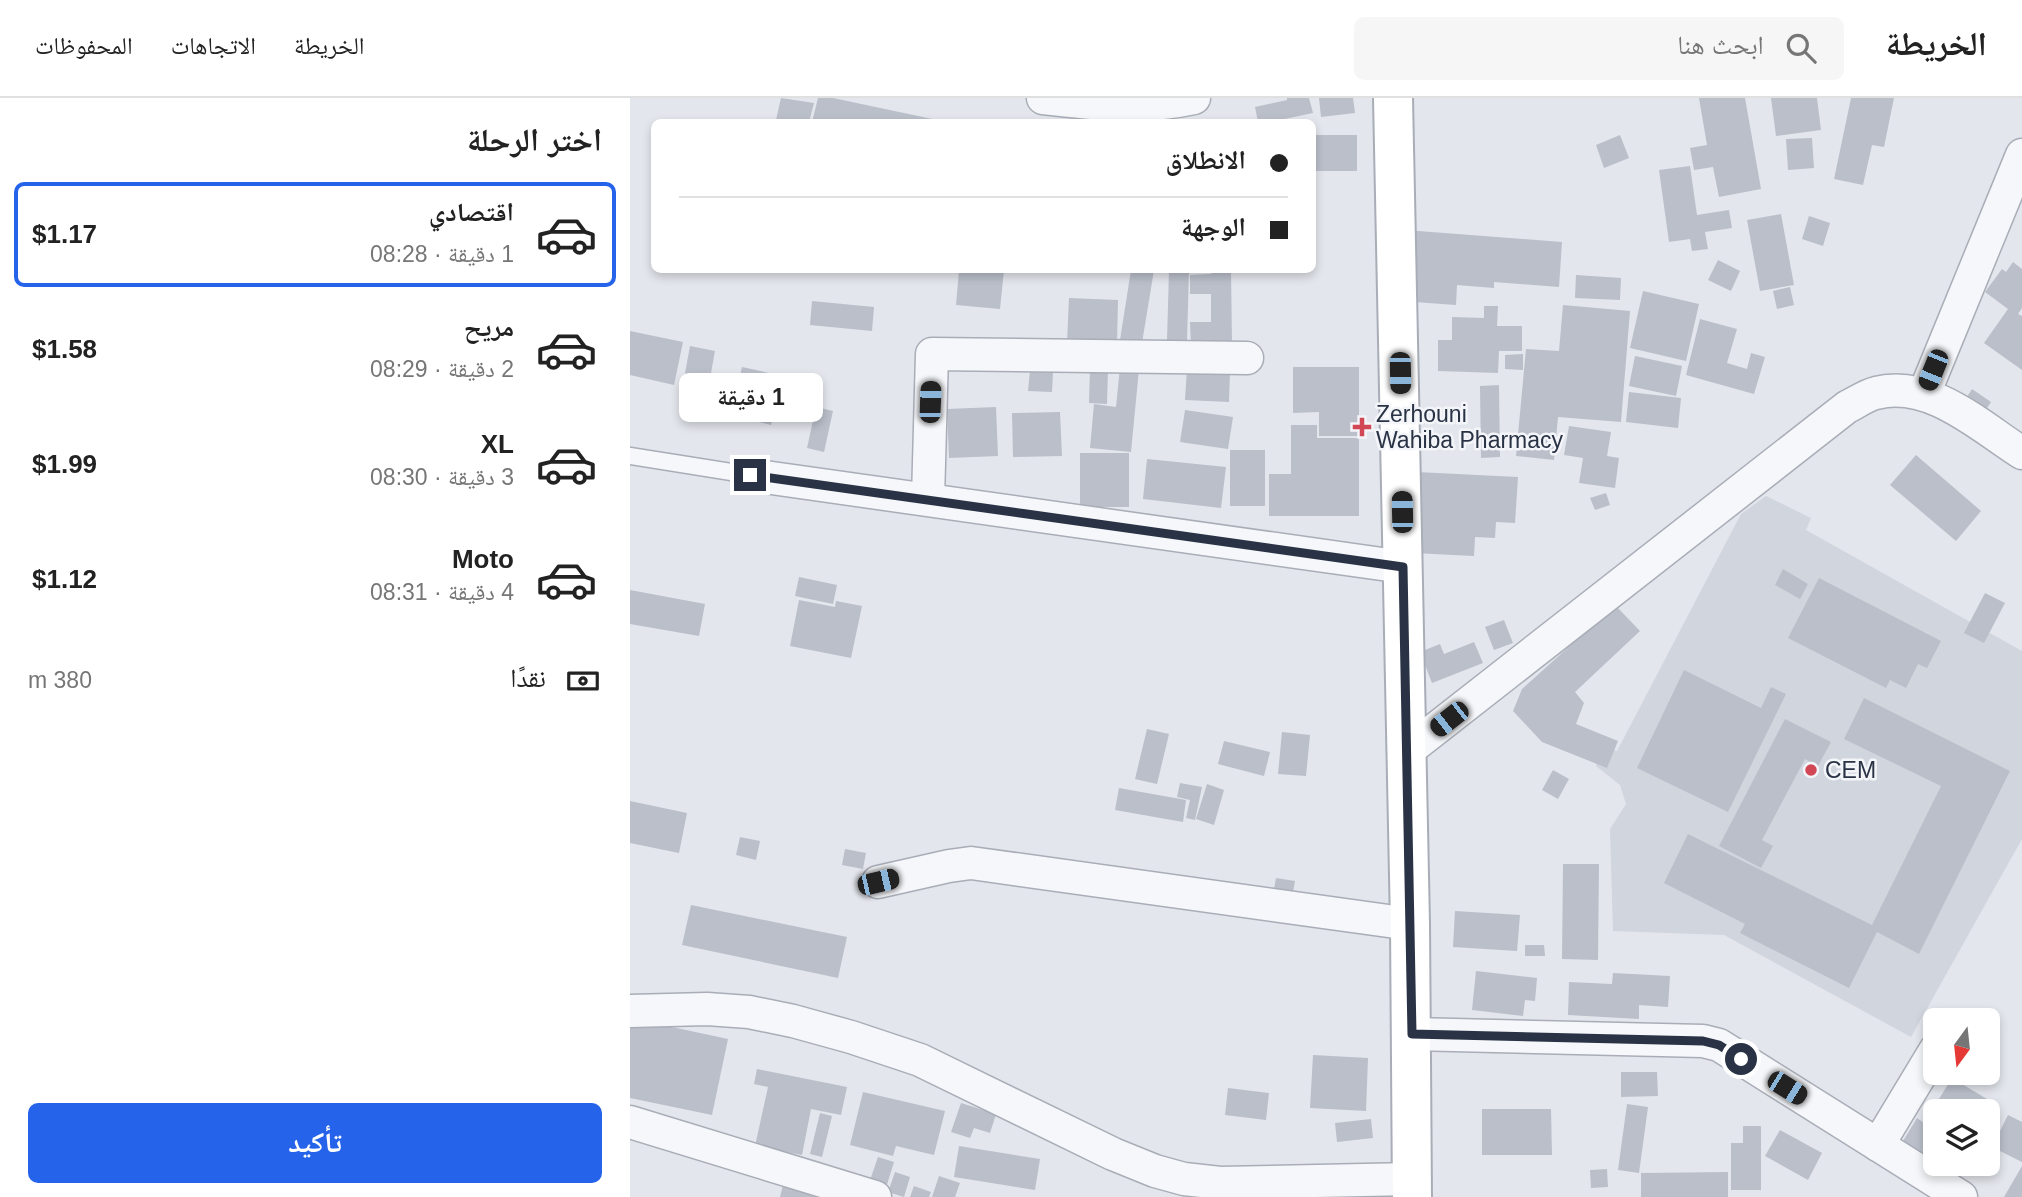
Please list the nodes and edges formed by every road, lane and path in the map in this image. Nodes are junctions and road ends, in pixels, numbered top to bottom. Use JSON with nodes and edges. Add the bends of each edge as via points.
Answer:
{"nodes":[{"id":1,"x":1044,"y":98,"type":"edge"},
{"id":2,"x":1194,"y":98,"type":"edge"},
{"id":3,"x":1393,"y":98,"type":"edge"},
{"id":4,"x":2022,"y":155,"type":"edge"},
{"id":5,"x":1247,"y":358,"type":"dead end"},
{"id":6,"x":1924,"y":394,"type":"junction"},
{"id":7,"x":2022,"y":453,"type":"edge"},
{"id":8,"x":630,"y":456,"type":"edge"},
{"id":9,"x":750,"y":475,"type":"joint"},
{"id":10,"x":928,"y":499,"type":"junction"},
{"id":11,"x":1403,"y":567,"type":"junction"},
{"id":12,"x":1406,"y":752,"type":"junction"},
{"id":13,"x":878,"y":882,"type":"dead end"},
{"id":14,"x":1410,"y":924,"type":"junction"},
{"id":15,"x":630,"y":1011,"type":"edge"},
{"id":16,"x":1412,"y":1034,"type":"junction"},
{"id":17,"x":1923,"y":1071,"type":"edge"},
{"id":18,"x":630,"y":1122,"type":"edge"},
{"id":19,"x":1878,"y":1145,"type":"junction"},
{"id":20,"x":1155,"y":1171,"type":"junction"},
{"id":21,"x":1411,"y":1188,"type":"edge"},
{"id":22,"x":875,"y":1197,"type":"edge"},
{"id":23,"x":1175,"y":1197,"type":"edge"},
{"id":24,"x":1961,"y":1197,"type":"edge"}],
"edges":[{"from":1,"to":2,"type":"street","via":[[1101,104]]},
{"from":3,"to":11,"type":"main road"},
{"from":4,"to":6,"type":"street"},
{"from":5,"to":10,"type":"street","via":[[932,354]]},
{"from":6,"to":7,"type":"street"},
{"from":6,"to":12,"type":"street","via":[[1875,393],[1847,407]]},
{"from":8,"to":9,"type":"lane"},
{"from":9,"to":10,"type":"street"},
{"from":10,"to":11,"type":"street"},
{"from":11,"to":12,"type":"main road"},
{"from":12,"to":14,"type":"main road"},
{"from":13,"to":14,"type":"street","via":[[971,863]]},
{"from":14,"to":16,"type":"main road"},
{"from":15,"to":20,"type":"street","via":[[749,1012],[851,1037],[920,1060]]},
{"from":16,"to":19,"type":"street","via":[[1703,1041],[1719,1045]]},
{"from":16,"to":21,"type":"main road"},
{"from":17,"to":19,"type":"street"},
{"from":18,"to":22,"type":"street"},
{"from":19,"to":24,"type":"street"},
{"from":20,"to":21,"type":"street","via":[[1220,1183]]},
{"from":20,"to":23,"type":"street"}]}
